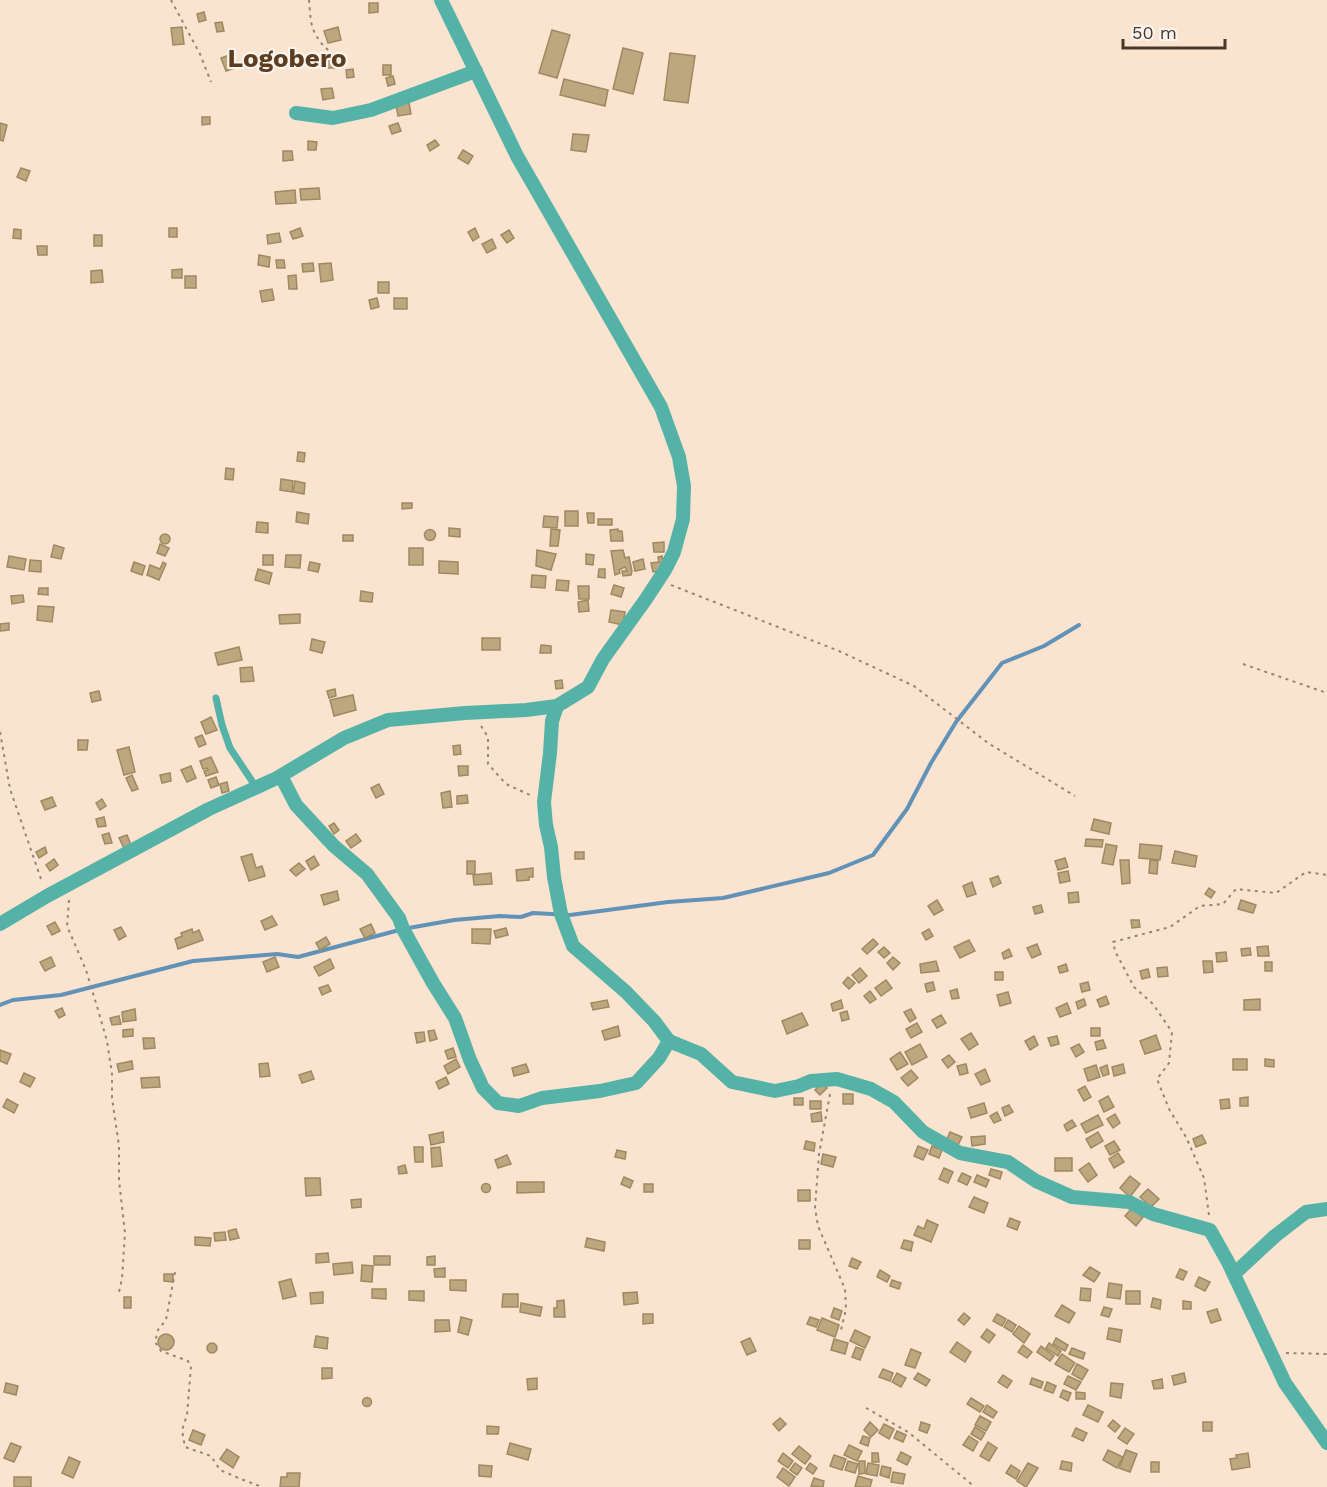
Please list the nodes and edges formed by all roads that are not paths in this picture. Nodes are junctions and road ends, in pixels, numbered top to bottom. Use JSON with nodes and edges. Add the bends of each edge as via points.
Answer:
{"nodes":[{"id":1,"x":441,"y":0,"type":"edge"},
{"id":2,"x":476,"y":71,"type":"junction"},
{"id":3,"x":296,"y":113,"type":"dead end"},
{"id":4,"x":216,"y":698,"type":"dead end"},
{"id":5,"x":557,"y":706,"type":"junction"},
{"id":6,"x":281,"y":776,"type":"junction"},
{"id":7,"x":256,"y":788,"type":"junction"},
{"id":8,"x":2,"y":920,"type":"edge"},
{"id":9,"x":669,"y":1041,"type":"junction"},
{"id":10,"x":1327,"y":1209,"type":"edge"},
{"id":11,"x":1234,"y":1274,"type":"junction"},
{"id":12,"x":1327,"y":1443,"type":"edge"}],
"edges":[{"from":1,"to":2,"type":"street"},
{"from":2,"to":3,"type":"street","via":[[371,110],[333,118]]},
{"from":2,"to":5,"type":"street","via":[[517,156],[661,407],[679,457],[684,486],[683,519],[665,570],[588,687]]},
{"from":4,"to":7,"type":"lane","via":[[230,748]]},
{"from":5,"to":6,"type":"street","via":[[388,720],[344,738]]},
{"from":5,"to":9,"type":"street","via":[[544,802],[561,914],[573,946],[626,992]]},
{"from":6,"to":7,"type":"street"},
{"from":6,"to":9,"type":"street","via":[[296,805],[334,846],[368,874],[399,918],[455,1018],[483,1088],[498,1103],[519,1106],[542,1098],[636,1083]]},
{"from":7,"to":8,"type":"street","via":[[209,809]]},
{"from":9,"to":11,"type":"street","via":[[701,1054],[732,1082],[775,1091],[837,1079],[871,1089],[894,1102],[923,1132],[960,1153],[1008,1161],[1036,1181],[1072,1197],[1129,1202],[1153,1214],[1210,1230]]},
{"from":10,"to":11,"type":"street","via":[[1306,1212]]},
{"from":11,"to":12,"type":"street","via":[[1285,1383]]}]}
